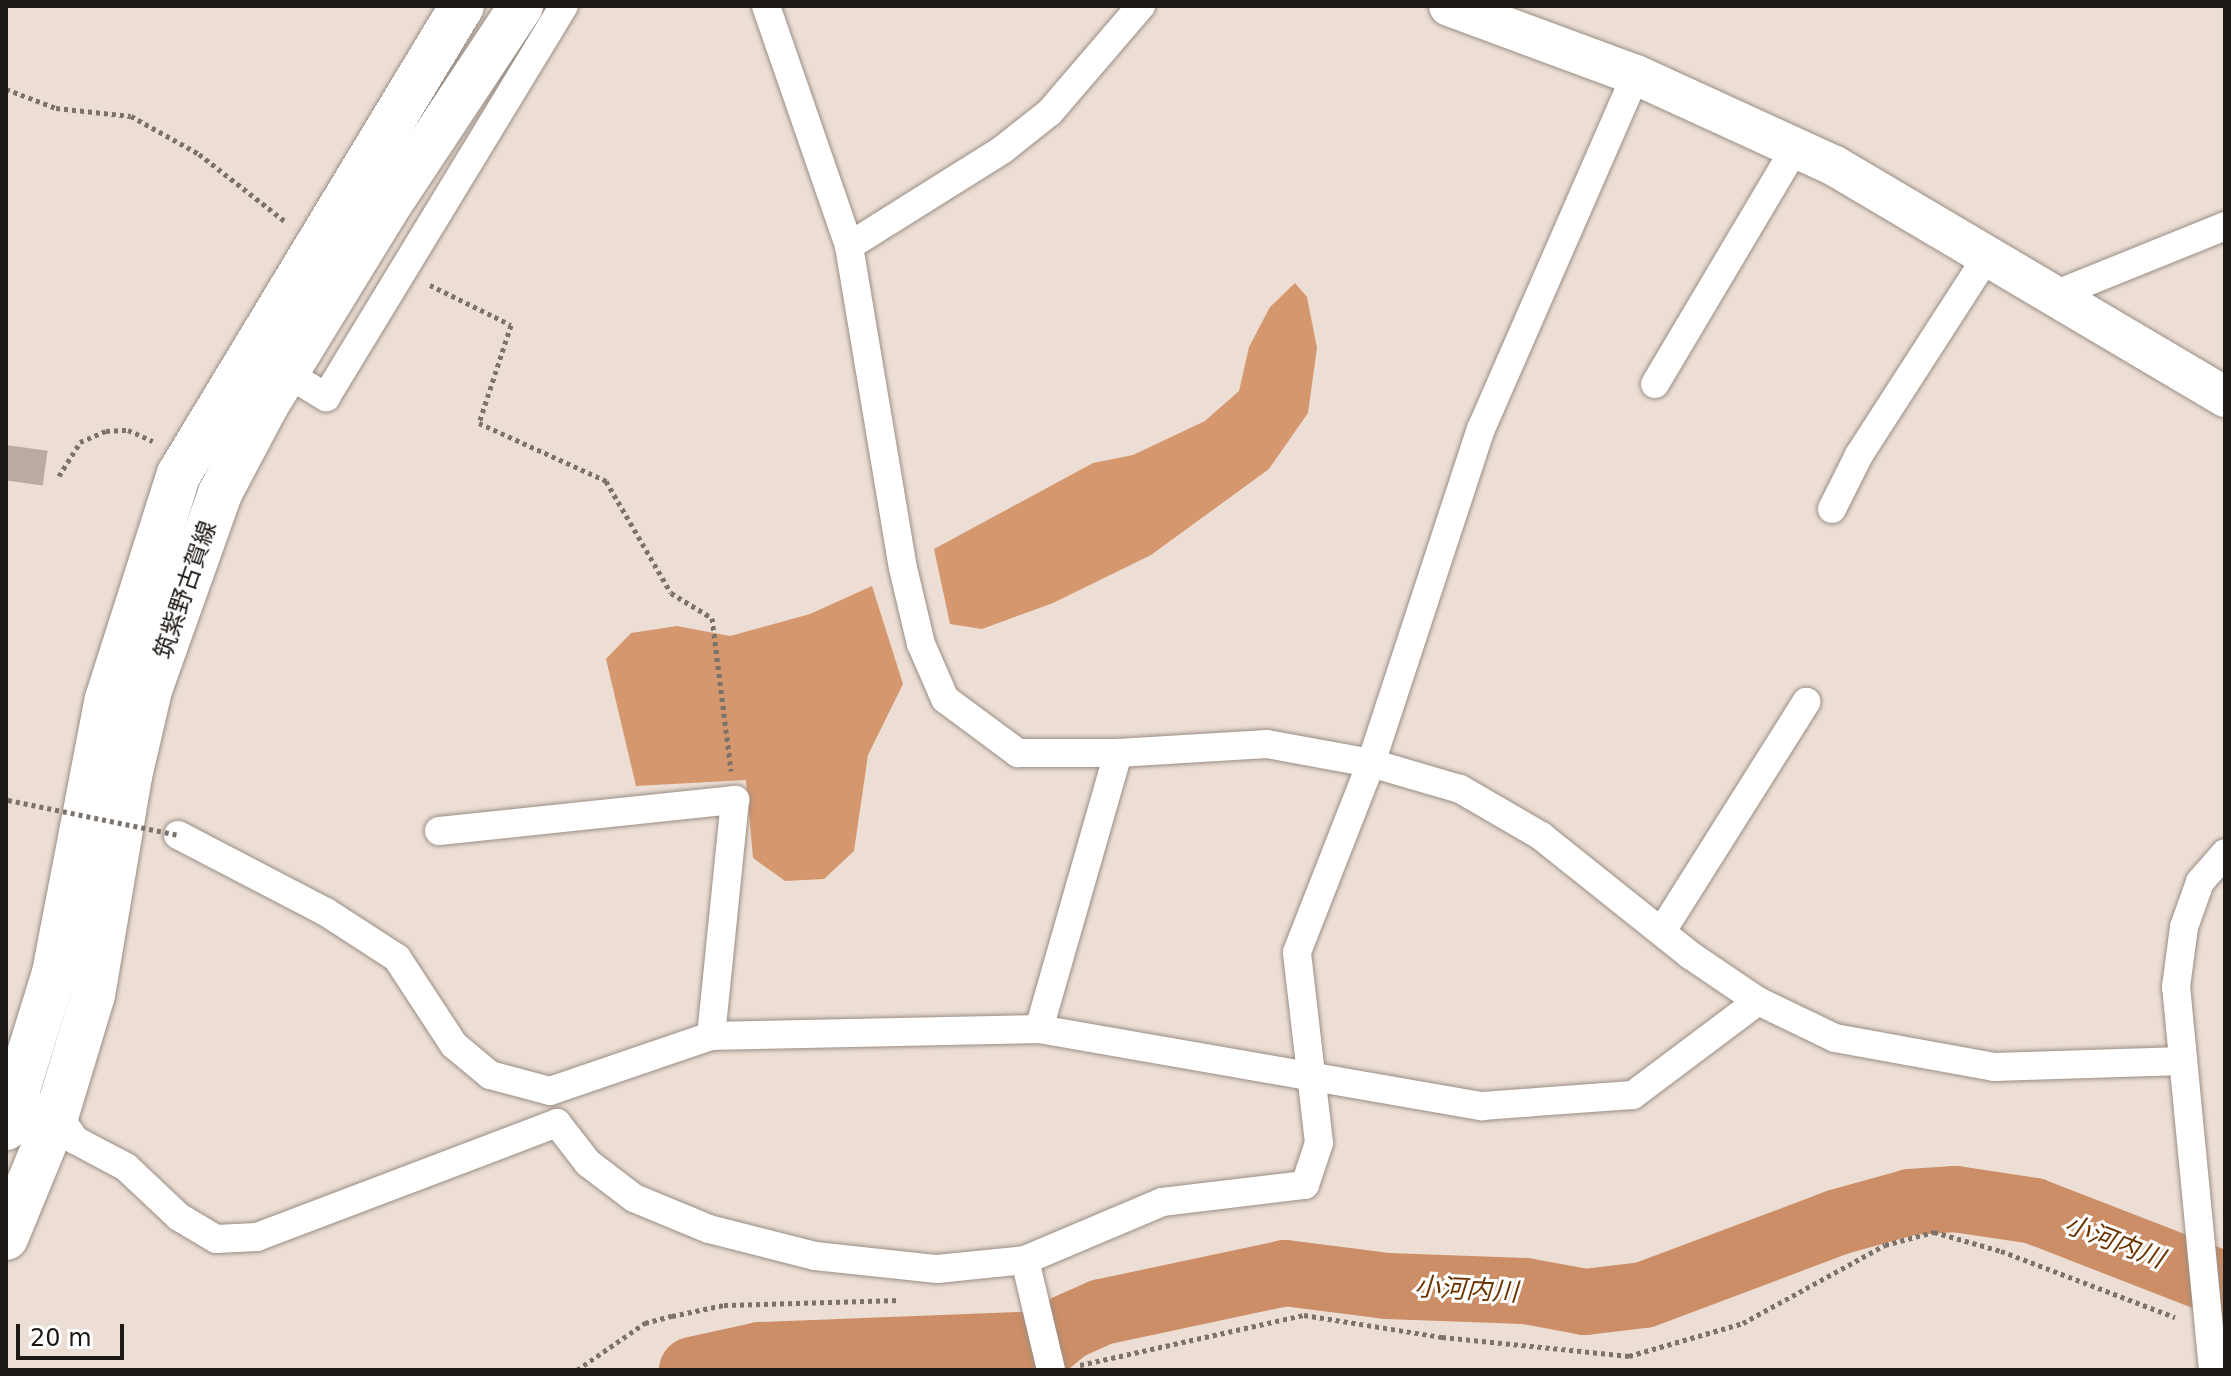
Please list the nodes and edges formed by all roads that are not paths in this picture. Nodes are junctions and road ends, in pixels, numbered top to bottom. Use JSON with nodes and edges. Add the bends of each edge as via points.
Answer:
{"nodes":[{"id":1,"x":462,"y":6,"type":"edge"},
{"id":2,"x":521,"y":6,"type":"edge"},
{"id":3,"x":564,"y":6,"type":"edge"},
{"id":4,"x":766,"y":6,"type":"edge"},
{"id":5,"x":1141,"y":6,"type":"edge"},
{"id":6,"x":1449,"y":6,"type":"edge"},
{"id":7,"x":1636,"y":75,"type":"junction"},
{"id":8,"x":1796,"y":147,"type":"junction"},
{"id":9,"x":2225,"y":226,"type":"edge"},
{"id":10,"x":849,"y":246,"type":"junction"},
{"id":11,"x":1986,"y":258,"type":"junction"},
{"id":12,"x":2052,"y":296,"type":"junction"},
{"id":13,"x":286,"y":373,"type":"junction"},
{"id":14,"x":1655,"y":384,"type":"dead end"},
{"id":15,"x":2225,"y":397,"type":"edge"},
{"id":16,"x":1832,"y":509,"type":"dead end"},
{"id":17,"x":1806,"y":702,"type":"dead end"},
{"id":18,"x":1118,"y":753,"type":"junction"},
{"id":19,"x":1371,"y":763,"type":"junction"},
{"id":20,"x":439,"y":831,"type":"dead end"},
{"id":21,"x":178,"y":835,"type":"road end"},
{"id":22,"x":2225,"y":853,"type":"edge"},
{"id":23,"x":1662,"y":931,"type":"junction"},
{"id":24,"x":1758,"y":1001,"type":"junction"},
{"id":25,"x":1039,"y":1029,"type":"junction"},
{"id":26,"x":711,"y":1036,"type":"junction"},
{"id":27,"x":2183,"y":1061,"type":"junction"},
{"id":28,"x":1311,"y":1079,"type":"junction"},
{"id":29,"x":550,"y":1091,"type":"junction"},
{"id":30,"x":10,"y":1107,"type":"edge"},
{"id":31,"x":57,"y":1114,"type":"junction"},
{"id":32,"x":557,"y":1123,"type":"junction"},
{"id":33,"x":6,"y":1238,"type":"edge"},
{"id":34,"x":1026,"y":1269,"type":"junction"},
{"id":35,"x":1060,"y":1369,"type":"edge"},
{"id":36,"x":2213,"y":1370,"type":"edge"}],
"edges":[{"from":1,"to":30,"type":"main road","name":"筑紫野古賀線","via":[[179,474],[107,699],[54,973]]},
{"from":2,"to":13,"type":"main road","name":"筑紫野古賀線"},
{"from":3,"to":13,"type":"street","via":[[326,397]]},
{"from":4,"to":10,"type":"street"},
{"from":5,"to":10,"type":"street","via":[[1050,112],[1002,150]]},
{"from":6,"to":7,"type":"street"},
{"from":7,"to":8,"type":"street"},
{"from":7,"to":19,"type":"street","via":[[1481,429]]},
{"from":8,"to":11,"type":"street"},
{"from":8,"to":14,"type":"street"},
{"from":9,"to":12,"type":"street"},
{"from":10,"to":18,"type":"street","via":[[903,568],[921,644],[945,699],[1018,753]]},
{"from":11,"to":12,"type":"street"},
{"from":11,"to":16,"type":"street","via":[[1859,455]]},
{"from":12,"to":15,"type":"street"},
{"from":13,"to":31,"type":"main road","name":"筑紫野古賀線","via":[[220,493],[150,690],[93,995]]},
{"from":17,"to":23,"type":"street"},
{"from":18,"to":19,"type":"street","via":[[1267,744]]},
{"from":18,"to":25,"type":"street"},
{"from":19,"to":23,"type":"street","via":[[1473,797],[1541,836]]},
{"from":19,"to":28,"type":"street","via":[[1297,952]]},
{"from":20,"to":26,"type":"street","via":[[735,800]]},
{"from":21,"to":29,"type":"street","via":[[326,912],[397,958],[454,1045],[490,1075]]},
{"from":22,"to":27,"type":"street","via":[[2200,882],[2184,927],[2176,987]]},
{"from":23,"to":24,"type":"street"},
{"from":24,"to":27,"type":"street","via":[[1835,1038],[1994,1067]]},
{"from":24,"to":28,"type":"street","via":[[1633,1095],[1482,1106]]},
{"from":25,"to":26,"type":"street"},
{"from":25,"to":28,"type":"street"},
{"from":26,"to":29,"type":"street"},
{"from":27,"to":36,"type":"street"},
{"from":28,"to":34,"type":"street","via":[[1319,1143],[1305,1185],[1162,1202]]},
{"from":29,"to":32,"type":"street"},
{"from":30,"to":31,"type":"street"},
{"from":31,"to":32,"type":"street","via":[[75,1140],[126,1167],[179,1217],[216,1239],[257,1237]]},
{"from":31,"to":33,"type":"main road","name":"筑紫野古賀線"},
{"from":32,"to":34,"type":"street","via":[[588,1163],[634,1198],[709,1229],[815,1256],[937,1269]]},
{"from":34,"to":35,"type":"street"}]}
